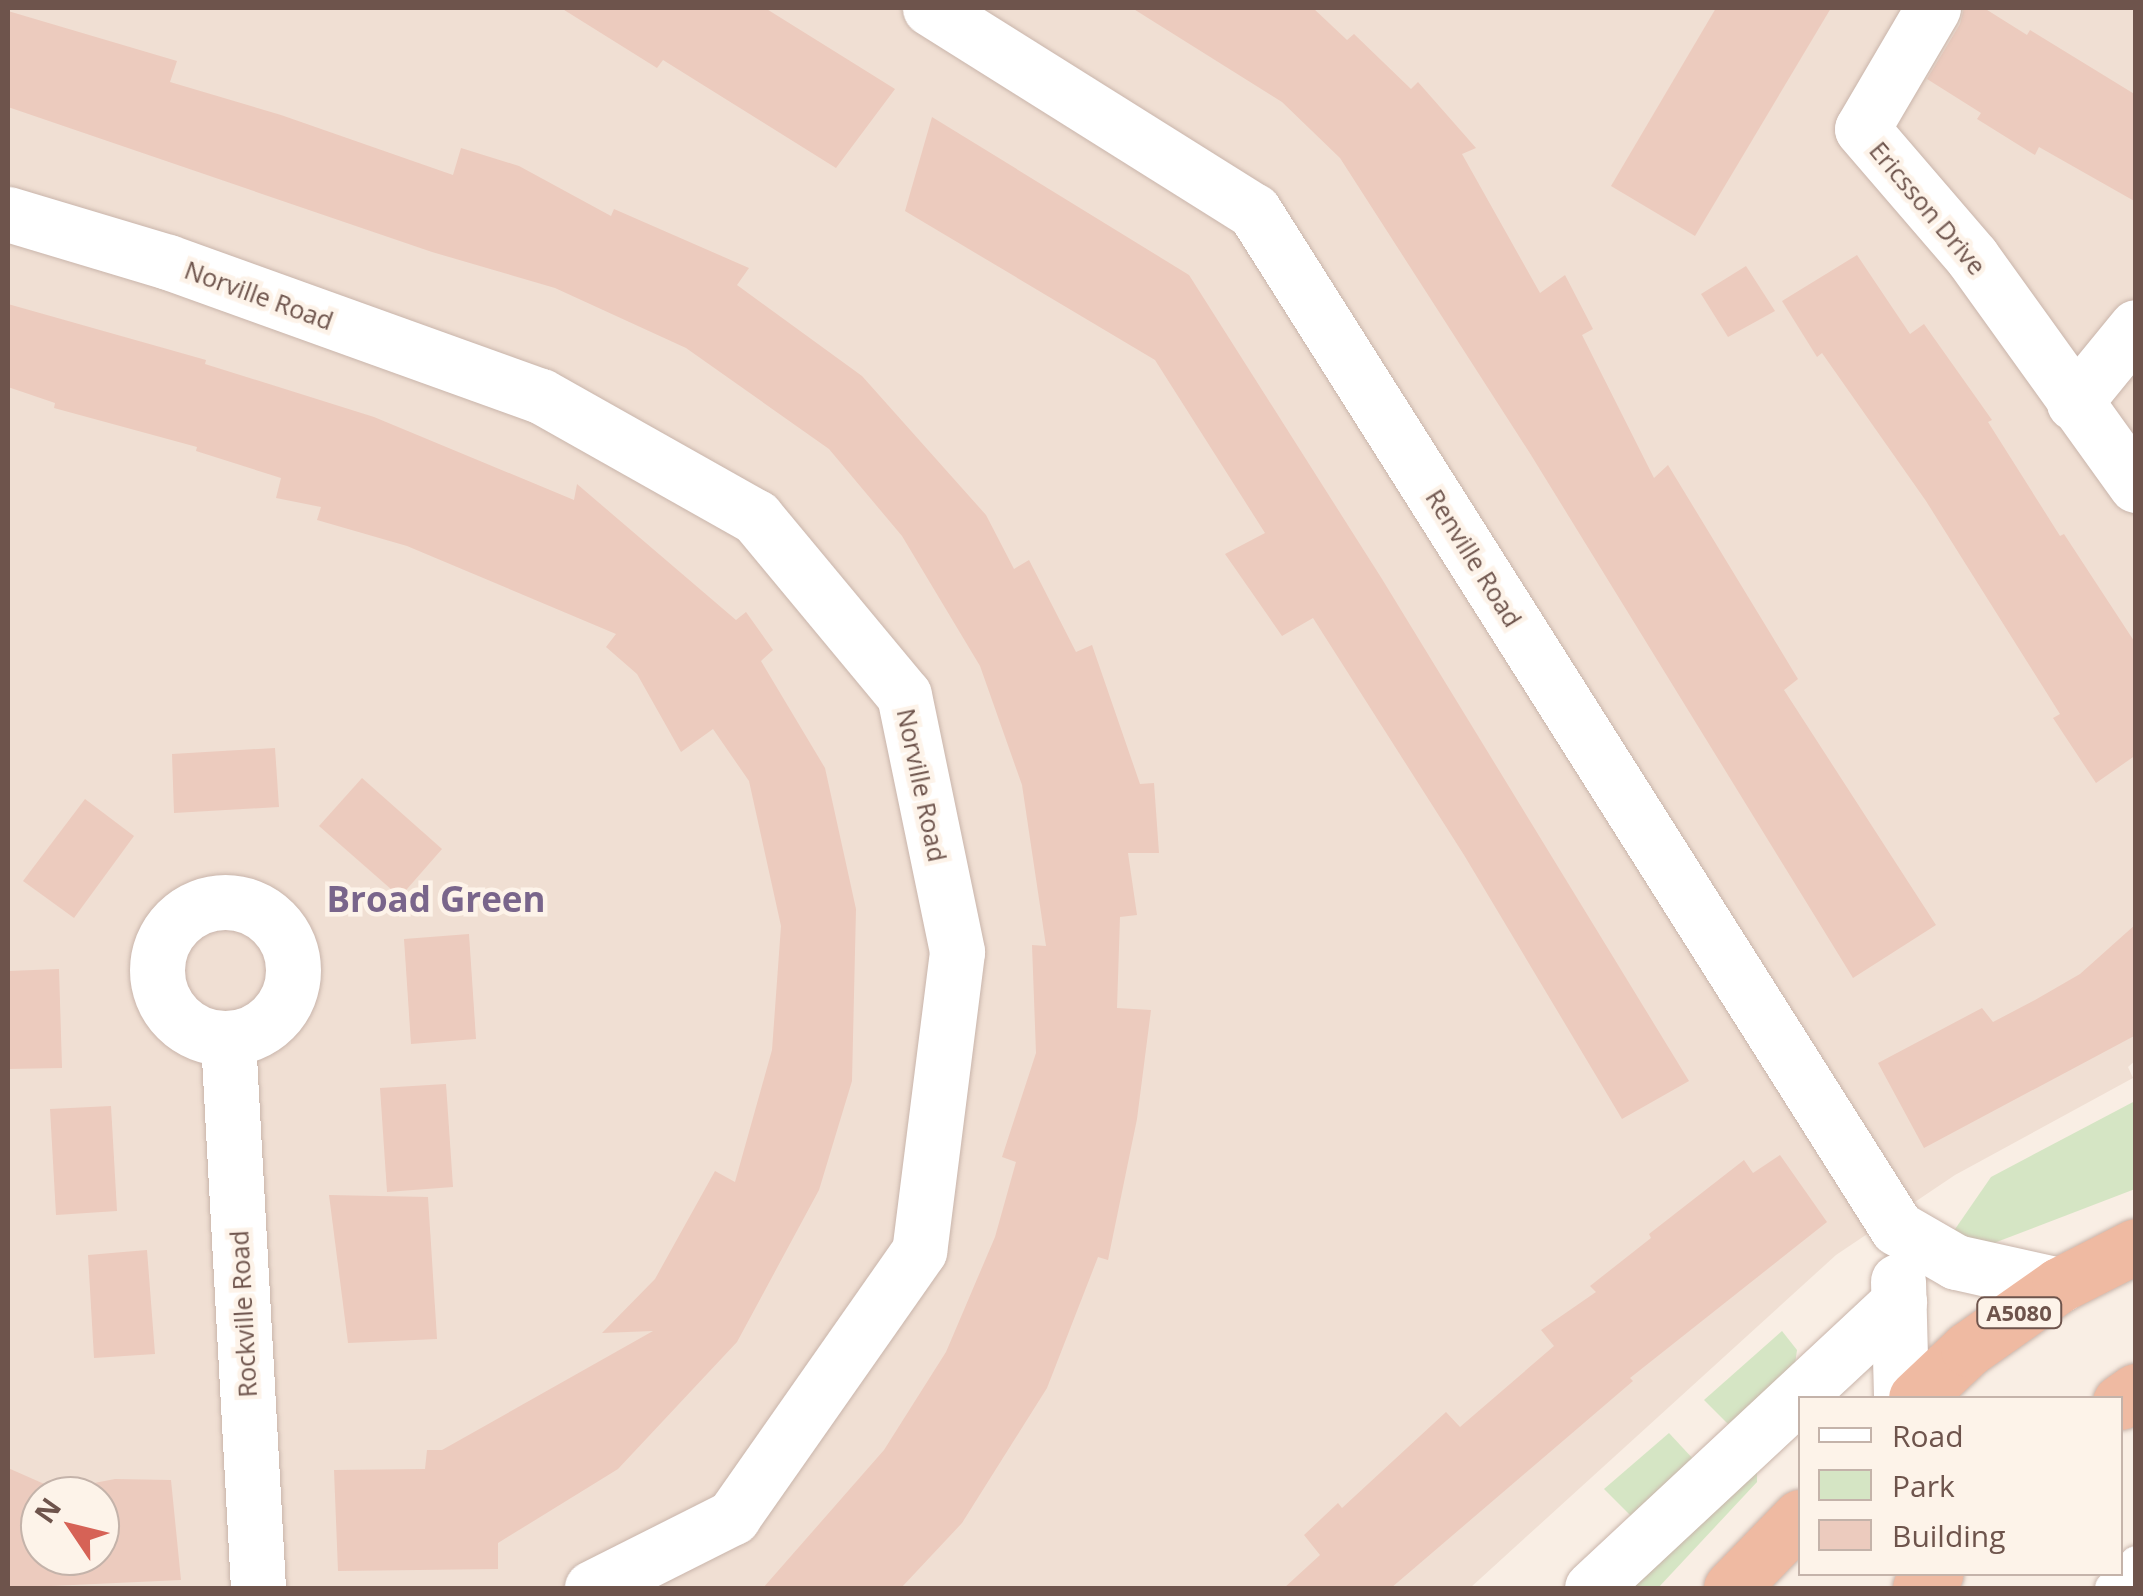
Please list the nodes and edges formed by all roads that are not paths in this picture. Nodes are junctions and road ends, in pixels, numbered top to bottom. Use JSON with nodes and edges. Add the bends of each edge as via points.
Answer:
{"nodes":[{"id":1,"x":930,"y":8,"type":"edge"},
{"id":2,"x":1933,"y":8,"type":"edge"},
{"id":3,"x":8,"y":214,"type":"edge"},
{"id":4,"x":2136,"y":327,"type":"edge"},
{"id":5,"x":2074,"y":404,"type":"junction"},
{"id":6,"x":2136,"y":485,"type":"edge"},
{"id":7,"x":228,"y":1039,"type":"dead end"},
{"id":8,"x":1898,"y":1228,"type":"junction"},
{"id":9,"x":2136,"y":1246,"type":"edge"},
{"id":10,"x":2059,"y":1284,"type":"junction"},
{"id":11,"x":1899,"y":1302,"type":"junction"},
{"id":12,"x":1798,"y":1396,"type":"edge"},
{"id":13,"x":1798,"y":1396,"type":"edge"},
{"id":14,"x":1901,"y":1396,"type":"edge"},
{"id":15,"x":1918,"y":1396,"type":"edge"},
{"id":16,"x":1798,"y":1519,"type":"edge"},
{"id":17,"x":258,"y":1588,"type":"edge"},
{"id":18,"x":592,"y":1588,"type":"edge"},
{"id":19,"x":1592,"y":1588,"type":"edge"},
{"id":20,"x":1732,"y":1588,"type":"edge"}],
"edges":[{"from":1,"to":8,"type":"street","name":"Renville Road","via":[[1254,210]]},
{"from":2,"to":5,"type":"street","name":"Ericsson Drive","via":[[1862,129],[1972,257]]},
{"from":3,"to":18,"type":"street","name":"Norville Road","via":[[168,262],[541,396],[756,517],[904,695],[957,952],[919,1251],[733,1517]]},
{"from":4,"to":5,"type":"street"},
{"from":5,"to":6,"type":"street","name":"Ericsson Drive"},
{"from":7,"to":17,"type":"street","name":"Rockville Road"},
{"from":8,"to":10,"type":"street","name":"Renville Road","via":[[1956,1262]]},
{"from":8,"to":11,"type":"street"},
{"from":9,"to":10,"type":"highway","number":"A5080"},
{"from":10,"to":15,"type":"highway","number":"A5080","via":[[1968,1348]]},
{"from":11,"to":13,"type":"street"},
{"from":11,"to":14,"type":"street"},
{"from":12,"to":19,"type":"street"},
{"from":16,"to":20,"type":"highway"}]}
